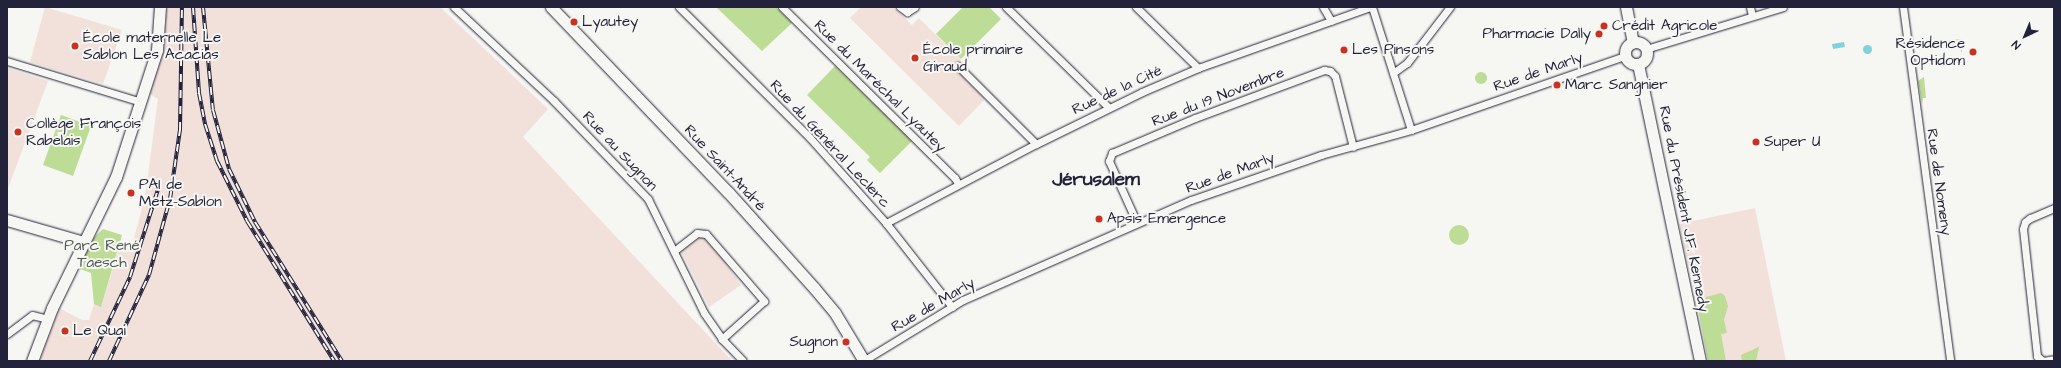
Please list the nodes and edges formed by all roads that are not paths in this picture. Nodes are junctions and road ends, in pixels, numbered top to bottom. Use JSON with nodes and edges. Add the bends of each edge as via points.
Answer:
{"nodes":[{"id":1,"x":160,"y":7,"type":"edge"},
{"id":2,"x":454,"y":7,"type":"edge"},
{"id":3,"x":551,"y":7,"type":"edge"},
{"id":4,"x":679,"y":7,"type":"edge"},
{"id":5,"x":782,"y":7,"type":"edge"},
{"id":6,"x":900,"y":7,"type":"edge"},
{"id":7,"x":915,"y":7,"type":"edge"},
{"id":8,"x":1006,"y":7,"type":"edge"},
{"id":9,"x":1136,"y":7,"type":"edge"},
{"id":10,"x":1322,"y":7,"type":"edge"},
{"id":11,"x":1371,"y":7,"type":"edge"},
{"id":12,"x":1450,"y":7,"type":"edge"},
{"id":13,"x":1626,"y":7,"type":"edge"},
{"id":14,"x":1750,"y":7,"type":"edge"},
{"id":15,"x":1784,"y":7,"type":"edge"},
{"id":16,"x":1903,"y":7,"type":"edge"},
{"id":17,"x":1752,"y":16,"type":"junction"},
{"id":18,"x":1331,"y":21,"type":"junction"},
{"id":19,"x":1633,"y":42,"type":"junction"},
{"id":20,"x":1646,"y":49,"type":"junction"},
{"id":21,"x":1625,"y":56,"type":"junction"},
{"id":22,"x":7,"y":61,"type":"edge"},
{"id":23,"x":1638,"y":64,"type":"junction"},
{"id":24,"x":958,"y":66,"type":"dead end"},
{"id":25,"x":1198,"y":68,"type":"junction"},
{"id":26,"x":1393,"y":72,"type":"junction"},
{"id":27,"x":141,"y":102,"type":"junction"},
{"id":28,"x":1109,"y":108,"type":"junction"},
{"id":29,"x":1411,"y":130,"type":"junction"},
{"id":30,"x":1036,"y":144,"type":"junction"},
{"id":31,"x":1353,"y":147,"type":"junction"},
{"id":32,"x":958,"y":184,"type":"junction"},
{"id":33,"x":2054,"y":208,"type":"edge"},
{"id":34,"x":7,"y":220,"type":"edge"},
{"id":35,"x":886,"y":223,"type":"junction"},
{"id":36,"x":1137,"y":223,"type":"junction"},
{"id":37,"x":83,"y":242,"type":"junction"},
{"id":38,"x":674,"y":250,"type":"junction"},
{"id":39,"x":952,"y":307,"type":"junction"},
{"id":40,"x":48,"y":319,"type":"junction"},
{"id":41,"x":7,"y":334,"type":"edge"},
{"id":42,"x":722,"y":339,"type":"junction"},
{"id":43,"x":2054,"y":359,"type":"edge"},
{"id":44,"x":32,"y":361,"type":"edge"},
{"id":45,"x":743,"y":361,"type":"edge"},
{"id":46,"x":864,"y":361,"type":"edge"},
{"id":47,"x":1700,"y":361,"type":"edge"},
{"id":48,"x":1950,"y":361,"type":"edge"}],
"edges":[{"from":1,"to":27,"type":"street","via":[[160,39]]},
{"from":2,"to":38,"type":"street","name":"Rue au Sugnon","via":[[554,101],[643,193]]},
{"from":3,"to":46,"type":"street","name":"Rue Saint-André","via":[[728,192],[815,289],[835,313]]},
{"from":4,"to":35,"type":"street","name":"Rue du Général Leclerc","via":[[810,138]]},
{"from":5,"to":32,"type":"street","name":"Rue du Maréchal Lyautey","via":[[955,178]]},
{"from":6,"to":7,"type":"street","via":[[908,12]]},
{"from":8,"to":28,"type":"street"},
{"from":9,"to":25,"type":"street"},
{"from":10,"to":18,"type":"street"},
{"from":11,"to":18,"type":"street","name":"Rue de la Cité"},
{"from":11,"to":26,"type":"street"},
{"from":12,"to":26,"type":"street","via":[[1407,63]]},
{"from":13,"to":19,"type":"street"},
{"from":14,"to":17,"type":"street"},
{"from":15,"to":17,"type":"street"},
{"from":16,"to":48,"type":"street","name":"Rue de Nomeny"},
{"from":17,"to":20,"type":"street"},
{"from":18,"to":25,"type":"street","name":"Rue de la Cité"},
{"from":19,"to":20,"type":"street","via":[[1641,43]]},
{"from":19,"to":21,"type":"street","via":[[1626,48]]},
{"from":20,"to":23,"type":"street","via":[[1646,58]]},
{"from":21,"to":23,"type":"street","via":[[1630,62]]},
{"from":21,"to":29,"type":"street","name":"Rue de Marly"},
{"from":22,"to":27,"type":"street"},
{"from":23,"to":47,"type":"street","name":"Rue du Président J.F. Kennedy"},
{"from":24,"to":30,"type":"street"},
{"from":25,"to":28,"type":"street","name":"Rue de la Cité"},
{"from":26,"to":29,"type":"street"},
{"from":27,"to":37,"type":"street","via":[[116,177]]},
{"from":28,"to":30,"type":"street","name":"Rue de la Cité"},
{"from":29,"to":31,"type":"street","name":"Rue de Marly"},
{"from":30,"to":32,"type":"street","name":"Rue de la Cité"},
{"from":31,"to":36,"type":"street","name":"Rue de Marly","via":[[1249,178]]},
{"from":31,"to":36,"type":"street","name":"Rue du 19 Novembre","via":[[1335,76],[1330,71],[1317,73],[1195,118],[1112,153],[1109,161]]},
{"from":32,"to":35,"type":"street","name":"Rue de la Cité"},
{"from":33,"to":43,"type":"street","via":[[2030,218],[2024,229],[2037,356],[2043,361]]},
{"from":34,"to":37,"type":"street"},
{"from":35,"to":39,"type":"street","name":"Rue du Général Leclerc"},
{"from":36,"to":39,"type":"street","name":"Rue de Marly"},
{"from":37,"to":40,"type":"street"},
{"from":38,"to":42,"type":"street","name":"Rue au Sugnon","via":[[704,313]]},
{"from":38,"to":42,"type":"street","via":[[697,233],[706,234],[764,301]]},
{"from":39,"to":46,"type":"street","name":"Rue de Marly"},
{"from":40,"to":41,"type":"street","via":[[32,315]]},
{"from":40,"to":44,"type":"street"},
{"from":42,"to":45,"type":"street","name":"Rue au Sugnon"}]}
